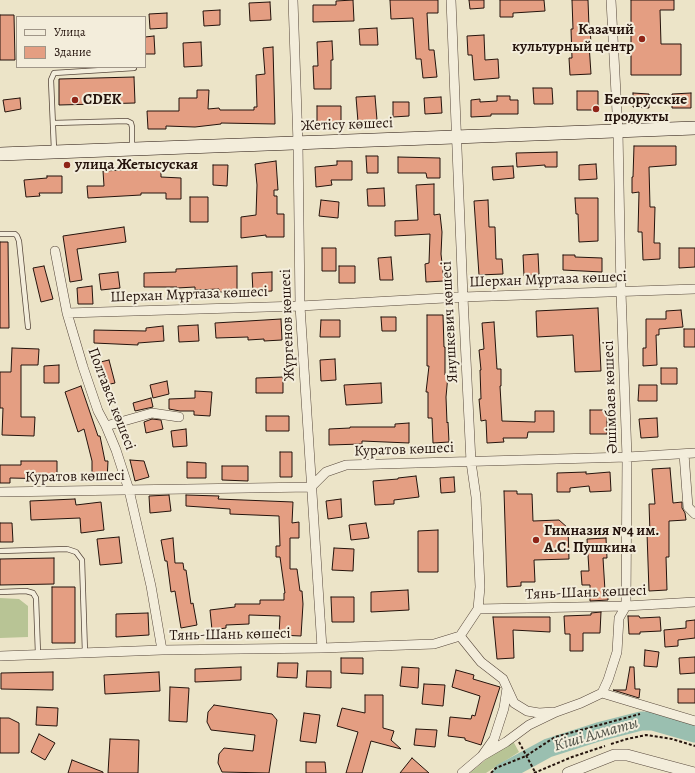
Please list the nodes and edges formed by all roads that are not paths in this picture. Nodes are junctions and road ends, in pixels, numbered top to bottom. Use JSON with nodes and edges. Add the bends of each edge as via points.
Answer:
{"nodes":[{"id":1,"x":293,"y":0,"type":"edge"},
{"id":2,"x":451,"y":0,"type":"edge"},
{"id":3,"x":611,"y":0,"type":"edge"},
{"id":4,"x":134,"y":68,"type":"edge"},
{"id":5,"x":52,"y":123,"type":"junction"},
{"id":6,"x":695,"y":128,"type":"edge"},
{"id":7,"x":618,"y":131,"type":"junction"},
{"id":8,"x":457,"y":137,"type":"junction"},
{"id":9,"x":298,"y":143,"type":"junction"},
{"id":10,"x":132,"y":149,"type":"junction"},
{"id":11,"x":54,"y":152,"type":"junction"},
{"id":12,"x":0,"y":154,"type":"edge"},
{"id":13,"x":0,"y":234,"type":"edge"},
{"id":14,"x":55,"y":251,"type":"dead end"},
{"id":15,"x":695,"y":289,"type":"edge"},
{"id":16,"x":621,"y":292,"type":"junction"},
{"id":17,"x":463,"y":297,"type":"junction"},
{"id":18,"x":300,"y":306,"type":"junction"},
{"id":19,"x":67,"y":313,"type":"junction"},
{"id":20,"x":28,"y":327,"type":"dead end"},
{"id":21,"x":179,"y":417,"type":"dead end"},
{"id":22,"x":106,"y":426,"type":"junction"},
{"id":23,"x":695,"y":453,"type":"edge"},
{"id":24,"x":684,"y":454,"type":"junction"},
{"id":25,"x":627,"y":458,"type":"junction"},
{"id":26,"x":471,"y":462,"type":"junction"},
{"id":27,"x":311,"y":487,"type":"junction"},
{"id":28,"x":129,"y":490,"type":"junction"},
{"id":29,"x":0,"y":492,"type":"edge"},
{"id":30,"x":695,"y":514,"type":"edge"},
{"id":31,"x":0,"y":551,"type":"edge"},
{"id":32,"x":0,"y":592,"type":"edge"},
{"id":33,"x":695,"y":602,"type":"edge"},
{"id":34,"x":626,"y":606,"type":"junction"},
{"id":35,"x":478,"y":610,"type":"junction"},
{"id":36,"x":460,"y":636,"type":"junction"},
{"id":37,"x":322,"y":648,"type":"junction"},
{"id":38,"x":162,"y":650,"type":"junction"},
{"id":39,"x":85,"y":653,"type":"junction"},
{"id":40,"x":38,"y":654,"type":"junction"},
{"id":41,"x":0,"y":656,"type":"edge"},
{"id":42,"x":507,"y":688,"type":"junction"},
{"id":43,"x":602,"y":693,"type":"junction"},
{"id":44,"x":556,"y":712,"type":"junction"},
{"id":45,"x":695,"y":721,"type":"edge"},
{"id":46,"x":482,"y":756,"type":"junction"},
{"id":47,"x":462,"y":773,"type":"edge"},
{"id":48,"x":570,"y":773,"type":"edge"},
{"id":49,"x":694,"y":773,"type":"edge"}],
"edges":[{"from":1,"to":9,"type":"street","name":"Жүргенов көшесі"},
{"from":2,"to":8,"type":"street","name":"Янушкевич көшесі"},
{"from":3,"to":7,"type":"street","name":"Әшімбаев көшесі"},
{"from":4,"to":5,"type":"lane","via":[[54,73],[51,80]]},
{"from":5,"to":10,"type":"lane","via":[[127,121],[132,127]]},
{"from":5,"to":11,"type":"lane"},
{"from":6,"to":7,"type":"main road","name":"Жетісу көшесі"},
{"from":7,"to":8,"type":"main road","name":"Жетісу көшесі"},
{"from":7,"to":16,"type":"street","name":"Әшімбаев көшесі"},
{"from":8,"to":9,"type":"main road","name":"Жетісу көшесі"},
{"from":8,"to":17,"type":"street","name":"Янушкевич көшесі"},
{"from":9,"to":10,"type":"main road","name":"Жетісу көшесі"},
{"from":9,"to":18,"type":"street","name":"Жүргенов көшесі"},
{"from":10,"to":11,"type":"main road","name":"Жетісу көшесі"},
{"from":11,"to":12,"type":"main road","name":"Жетісу көшесі"},
{"from":13,"to":20,"type":"lane","via":[[18,236]]},
{"from":14,"to":19,"type":"street","name":"Полтавск көшесі"},
{"from":15,"to":16,"type":"street","name":"Шерхан Мұртаза көшесі"},
{"from":16,"to":17,"type":"street","name":"Шерхан Мұртаза көшесі"},
{"from":16,"to":25,"type":"street","name":"Әшімбаев көшесі"},
{"from":17,"to":18,"type":"street","name":"Шерхан Мұртаза көшесі"},
{"from":17,"to":26,"type":"street","name":"Янушкевич көшесі"},
{"from":18,"to":19,"type":"street","name":"Шерхан Мұртаза көшесі"},
{"from":18,"to":27,"type":"street","name":"Жүргенов көшесі"},
{"from":19,"to":22,"type":"street","name":"Полтавск көшесі","via":[[84,373]]},
{"from":21,"to":22,"type":"street","via":[[152,412]]},
{"from":22,"to":28,"type":"street","name":"Полтавск көшесі"},
{"from":23,"to":24,"type":"street","name":"Куратов көшесі"},
{"from":24,"to":25,"type":"street","name":"Куратов көшесі"},
{"from":24,"to":30,"type":"street","via":[[688,507]]},
{"from":25,"to":26,"type":"street","name":"Куратов көшесі"},
{"from":25,"to":34,"type":"street","name":"Әшімбаев көшесі"},
{"from":26,"to":27,"type":"street","name":"Куратов көшесі","via":[[346,465],[326,472]]},
{"from":26,"to":35,"type":"street","name":"Янушкевич көшесі","via":[[476,497],[480,587]]},
{"from":27,"to":28,"type":"street","name":"Куратов көшесі"},
{"from":27,"to":37,"type":"street","name":"Жүргенов көшесі"},
{"from":28,"to":29,"type":"street","name":"Куратов көшесі"},
{"from":28,"to":38,"type":"street","name":"Полтавск көшесі","via":[[151,586]]},
{"from":31,"to":39,"type":"lane","via":[[76,552],[82,560]]},
{"from":32,"to":40,"type":"lane","via":[[33,593],[36,598]]},
{"from":33,"to":34,"type":"street","name":"Тянь-Шань көшесі"},
{"from":34,"to":35,"type":"street","name":"Тянь-Шань көшесі"},
{"from":34,"to":43,"type":"street","name":"Әшімбаев көшесі","via":[[619,618],[617,652]]},
{"from":35,"to":36,"type":"street","name":"Янушкевич көшесі"},
{"from":36,"to":37,"type":"street","name":"Тянь-Шань көшесі","via":[[434,644]]},
{"from":36,"to":42,"type":"street","via":[[481,662],[503,679]]},
{"from":37,"to":38,"type":"street","name":"Тянь-Шань көшесі"},
{"from":38,"to":39,"type":"street","name":"Тянь-Шань көшесі"},
{"from":39,"to":40,"type":"street","name":"Тянь-Шань көшесі"},
{"from":40,"to":41,"type":"street","name":"Тянь-Шань көшесі"},
{"from":42,"to":44,"type":"street","via":[[514,703],[527,711]]},
{"from":42,"to":46,"type":"street","via":[[504,708],[494,739]]},
{"from":43,"to":44,"type":"street"},
{"from":43,"to":45,"type":"street"},
{"from":44,"to":46,"type":"street","via":[[529,725]]},
{"from":46,"to":47,"type":"street"},
{"from":48,"to":49,"type":"street","via":[[614,755],[627,755]]}]}
